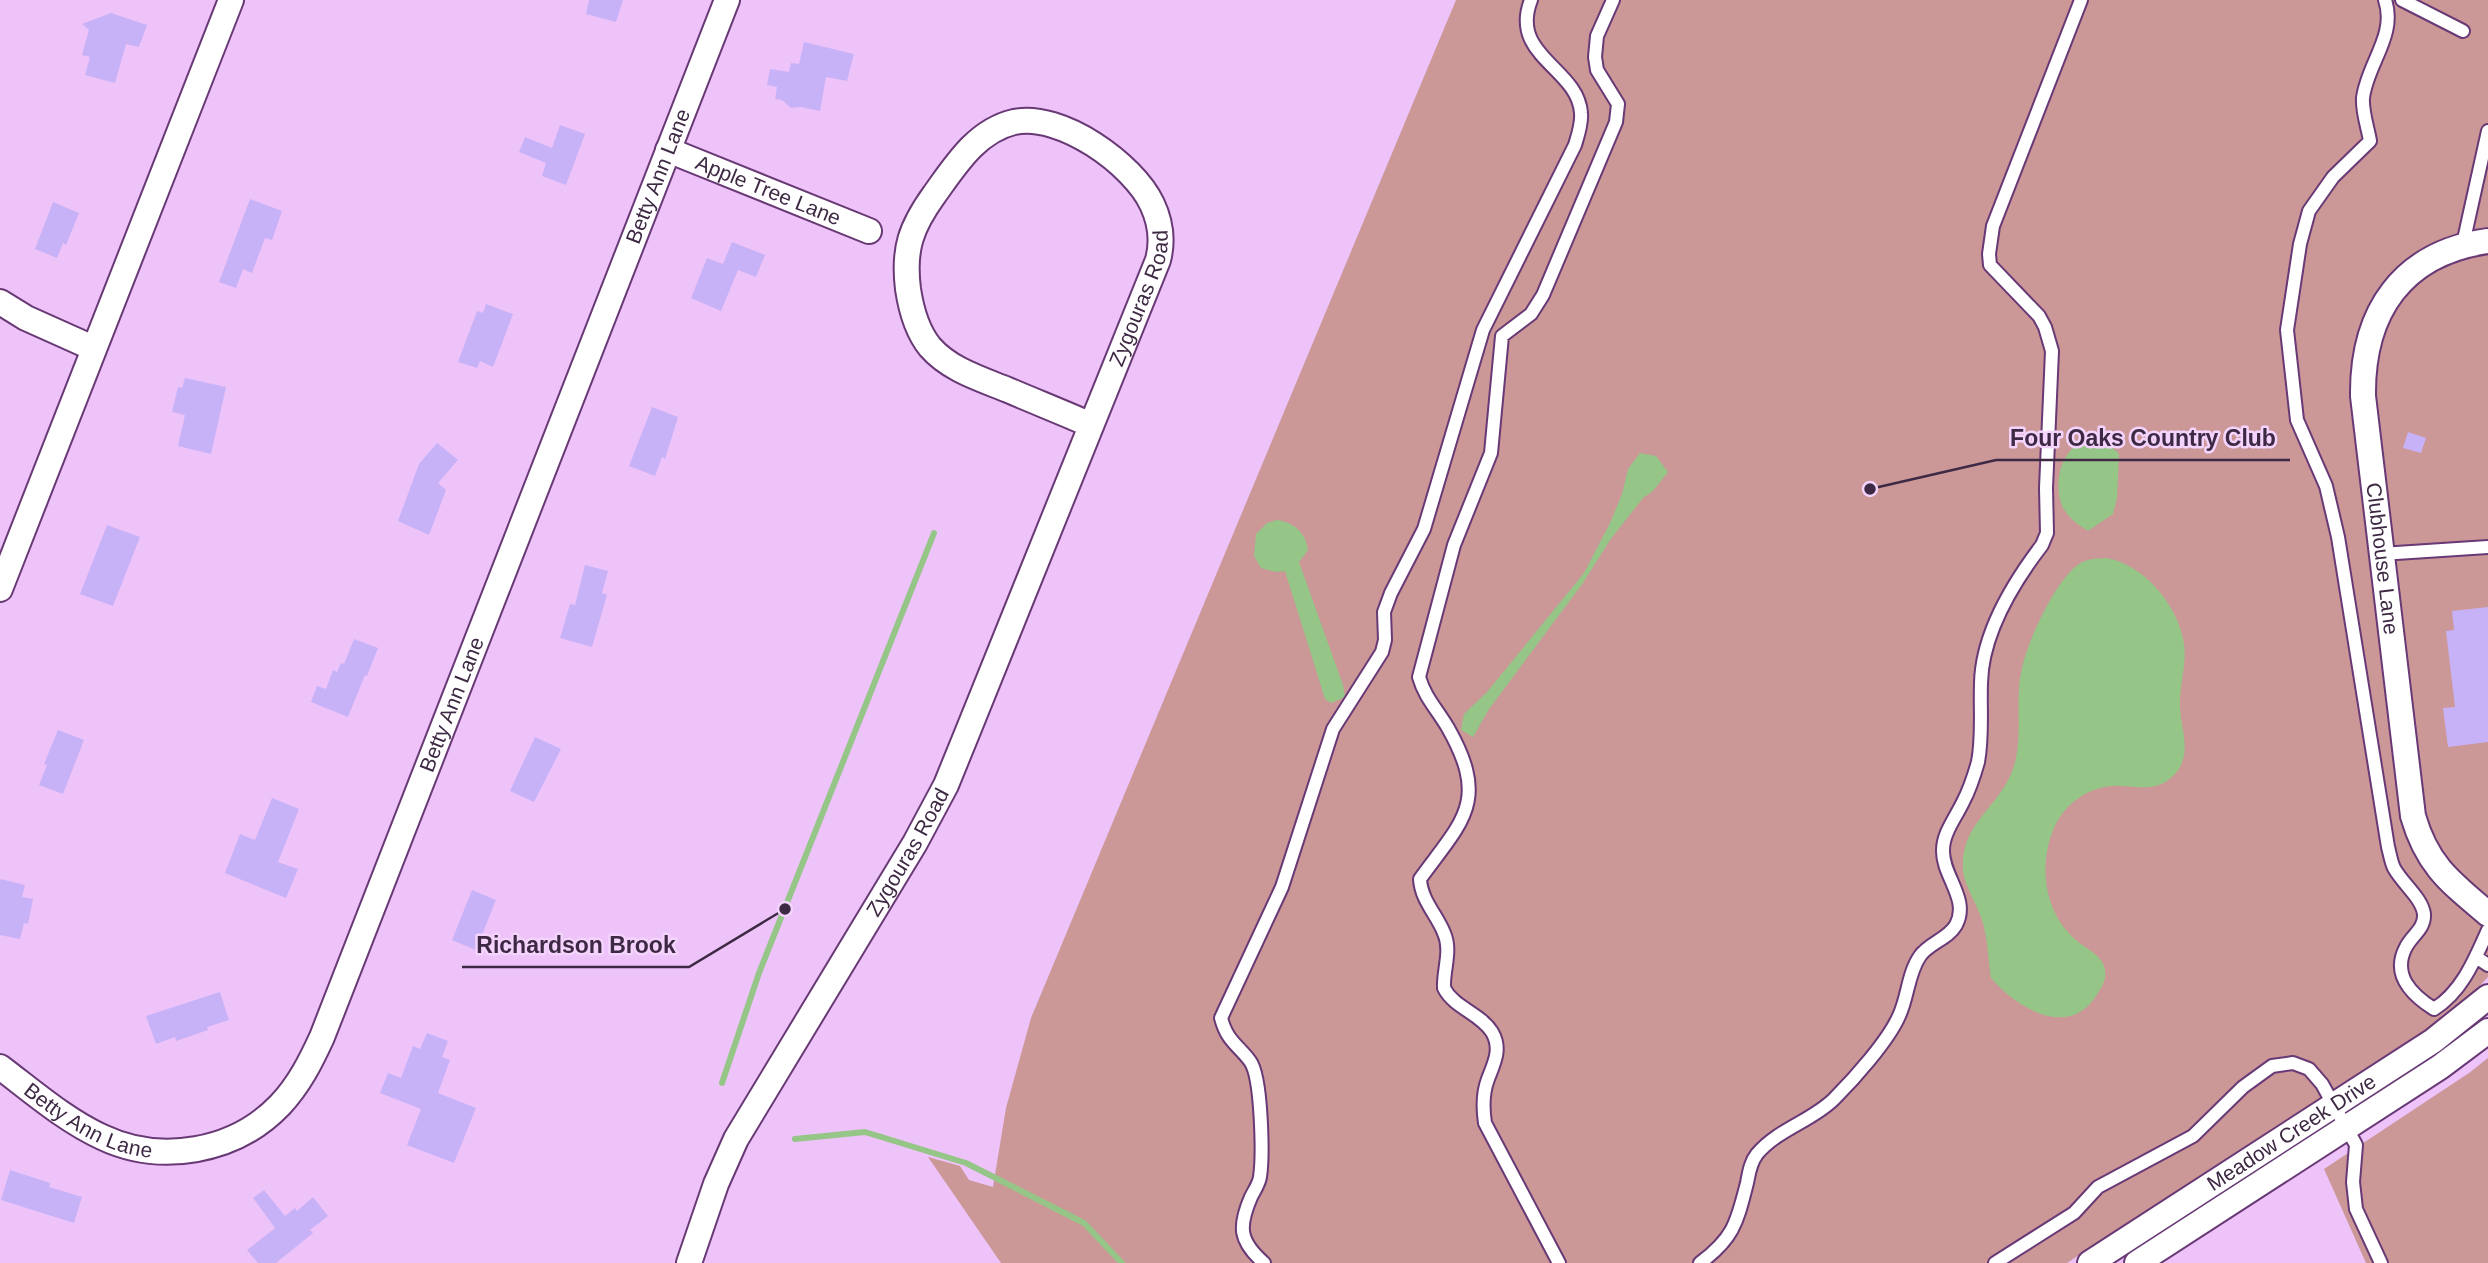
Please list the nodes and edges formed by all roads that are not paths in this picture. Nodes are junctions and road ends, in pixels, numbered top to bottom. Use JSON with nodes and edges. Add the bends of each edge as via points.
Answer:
{"nodes":[{"id":1,"x":231,"y":0,"type":"edge"},
{"id":2,"x":727,"y":0,"type":"edge"},
{"id":3,"x":1531,"y":0,"type":"edge"},
{"id":4,"x":1613,"y":0,"type":"edge"},
{"id":5,"x":2081,"y":0,"type":"edge"},
{"id":6,"x":2385,"y":0,"type":"edge"},
{"id":7,"x":2402,"y":0,"type":"edge"},
{"id":8,"x":2463,"y":31,"type":"dead end"},
{"id":9,"x":2488,"y":131,"type":"edge"},
{"id":10,"x":668,"y":150,"type":"junction"},
{"id":11,"x":869,"y":232,"type":"dead end"},
{"id":12,"x":2488,"y":241,"type":"edge"},
{"id":13,"x":2463,"y":244,"type":"junction"},
{"id":14,"x":0,"y":302,"type":"edge"},
{"id":15,"x":93,"y":348,"type":"junction"},
{"id":16,"x":1091,"y":425,"type":"junction"},
{"id":17,"x":2488,"y":547,"type":"edge"},
{"id":18,"x":2381,"y":554,"type":"junction"},
{"id":19,"x":0,"y":589,"type":"edge"},
{"id":20,"x":2488,"y":914,"type":"edge"},
{"id":21,"x":2488,"y":930,"type":"edge"},
{"id":22,"x":2476,"y":957,"type":"junction"},
{"id":23,"x":2488,"y":965,"type":"edge"},
{"id":24,"x":2488,"y":997,"type":"edge"},
{"id":25,"x":2488,"y":1031,"type":"edge"},
{"id":26,"x":0,"y":1068,"type":"edge"},
{"id":27,"x":2334,"y":1105,"type":"junction"},
{"id":28,"x":2346,"y":1128,"type":"junction"},
{"id":29,"x":2240,"y":1166,"type":"junction"},
{"id":30,"x":2254,"y":1187,"type":"junction"},
{"id":31,"x":689,"y":1263,"type":"edge"},
{"id":32,"x":1264,"y":1263,"type":"edge"},
{"id":33,"x":1559,"y":1263,"type":"edge"},
{"id":34,"x":1700,"y":1263,"type":"edge"},
{"id":35,"x":1995,"y":1263,"type":"edge"},
{"id":36,"x":2090,"y":1263,"type":"edge"},
{"id":37,"x":2137,"y":1263,"type":"edge"},
{"id":38,"x":2381,"y":1263,"type":"edge"}],
"edges":[{"from":1,"to":15,"type":"street"},
{"from":2,"to":10,"type":"street","name":"Betty Ann Lane"},
{"from":3,"to":32,"type":"lane","via":[[1525,26],[1529,39],[1566,83],[1581,111],[1580,130],[1483,330],[1424,529],[1384,612],[1382,652],[1332,729],[1282,887],[1221,1018],[1229,1039],[1257,1072],[1260,1088],[1260,1179],[1242,1228],[1250,1251]]},
{"from":4,"to":33,"type":"lane","via":[[1597,36],[1595,57],[1597,70],[1618,104],[1616,122],[1544,295],[1531,314],[1502,336],[1491,453],[1454,545],[1419,677],[1424,695],[1456,742],[1469,786],[1457,831],[1420,879],[1420,890],[1447,944],[1444,988],[1456,1004],[1491,1030],[1495,1040],[1483,1110],[1485,1123]]},
{"from":5,"to":34,"type":"lane","via":[[1993,226],[1989,254],[1990,265],[2039,316],[2052,351],[2047,533],[1987,642],[1978,761],[1944,840],[1944,865],[1960,904],[1959,914],[1950,932],[1920,956],[1893,1029],[1843,1090],[1772,1139],[1757,1155],[1750,1165],[1731,1234]]},
{"from":6,"to":22,"type":"lane","via":[[2387,32],[2363,101],[2370,141],[2333,177],[2309,211],[2287,330],[2289,354],[2297,420],[2326,486],[2338,537],[2388,847],[2394,868],[2424,911],[2424,925],[2405,948],[2402,978],[2412,993],[2434,1009],[2446,1002]]},
{"from":7,"to":8,"type":"lane"},
{"from":9,"to":13,"type":"lane"},
{"from":10,"to":11,"type":"street","name":"Apple Tree Lane"},
{"from":10,"to":26,"type":"street","name":"Betty Ann Lane","via":[[322,1037],[297,1085],[280,1106],[235,1137],[182,1151],[155,1151],[102,1138]]},
{"from":12,"to":13,"type":"street","name":"Clubhouse Lane"},
{"from":13,"to":18,"type":"street","name":"Clubhouse Lane","via":[[2414,269],[2401,282],[2378,312],[2368,341],[2363,397]]},
{"from":14,"to":15,"type":"street"},
{"from":15,"to":19,"type":"street"},
{"from":16,"to":16,"type":"street","name":"Zygouras Road","via":[[1157,260],[1160,228],[1153,205],[1139,184],[1098,149],[1054,125],[1013,122],[972,145],[920,213],[908,247],[911,305],[929,345],[948,363]]},
{"from":16,"to":31,"type":"street","name":"Zygouras Road","via":[[946,785],[736,1139]]},
{"from":17,"to":18,"type":"lane"},
{"from":18,"to":20,"type":"street","name":"Clubhouse Lane","via":[[2409,791],[2419,838],[2437,867]]},
{"from":21,"to":22,"type":"lane"},
{"from":22,"to":23,"type":"lane"},
{"from":24,"to":27,"type":"street","name":"Meadow Creek Drive","via":[[2433,1041]]},
{"from":25,"to":28,"type":"street","name":"Meadow Creek Drive"},
{"from":27,"to":28,"type":"lane"},
{"from":27,"to":29,"type":"street","name":"Meadow Creek Drive"},
{"from":27,"to":35,"type":"lane","via":[[2309,1069],[2293,1063],[2272,1066],[2243,1087],[2193,1136],[2098,1187],[2074,1213]]},
{"from":28,"to":30,"type":"street","name":"Meadow Creek Drive"},
{"from":28,"to":38,"type":"lane","via":[[2356,1145],[2356,1209]]},
{"from":29,"to":30,"type":"street"},
{"from":29,"to":36,"type":"street","name":"Meadow Creek Drive"},
{"from":30,"to":37,"type":"street","name":"Meadow Creek Drive"}]}
